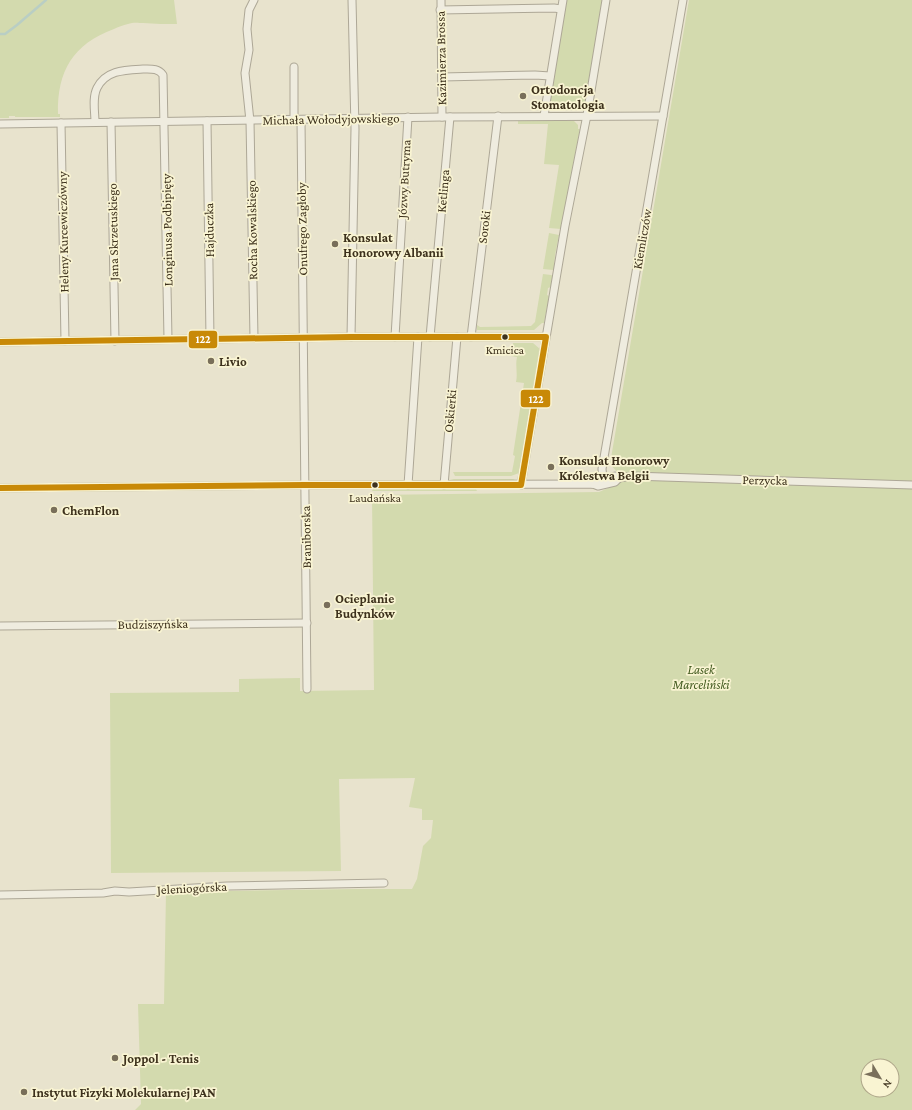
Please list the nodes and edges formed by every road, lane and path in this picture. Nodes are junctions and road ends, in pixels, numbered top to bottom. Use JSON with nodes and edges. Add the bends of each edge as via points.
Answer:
{"nodes":[{"id":1,"x":254,"y":0,"type":"edge"},
{"id":2,"x":352,"y":0,"type":"edge"},
{"id":3,"x":441,"y":0,"type":"edge"},
{"id":4,"x":563,"y":0,"type":"edge"},
{"id":5,"x":682,"y":0,"type":"edge"},
{"id":6,"x":606,"y":1,"type":"edge"},
{"id":7,"x":440,"y":10,"type":"junction"},
{"id":8,"x":561,"y":10,"type":"junction"},
{"id":9,"x":294,"y":68,"type":"dead end"},
{"id":10,"x":550,"y":76,"type":"junction"},
{"id":11,"x":442,"y":77,"type":"junction"},
{"id":12,"x":587,"y":115,"type":"junction"},
{"id":13,"x":498,"y":116,"type":"junction"},
{"id":14,"x":544,"y":116,"type":"junction"},
{"id":15,"x":663,"y":116,"type":"junction"},
{"id":16,"x":408,"y":117,"type":"junction"},
{"id":17,"x":446,"y":117,"type":"junction"},
{"id":18,"x":355,"y":118,"type":"junction"},
{"id":19,"x":298,"y":120,"type":"junction"},
{"id":20,"x":165,"y":121,"type":"junction"},
{"id":21,"x":208,"y":121,"type":"junction"},
{"id":22,"x":250,"y":121,"type":"junction"},
{"id":23,"x":95,"y":122,"type":"junction"},
{"id":24,"x":111,"y":122,"type":"junction"},
{"id":25,"x":61,"y":123,"type":"junction"},
{"id":26,"x":0,"y":124,"type":"edge"},
{"id":27,"x":546,"y":336,"type":"junction"},
{"id":28,"x":351,"y":337,"type":"junction"},
{"id":29,"x":395,"y":337,"type":"junction"},
{"id":30,"x":418,"y":337,"type":"junction"},
{"id":31,"x":430,"y":337,"type":"junction"},
{"id":32,"x":457,"y":337,"type":"junction"},
{"id":33,"x":470,"y":337,"type":"junction"},
{"id":34,"x":254,"y":338,"type":"junction"},
{"id":35,"x":304,"y":338,"type":"junction"},
{"id":36,"x":210,"y":339,"type":"junction"},
{"id":37,"x":168,"y":340,"type":"junction"},
{"id":38,"x":65,"y":341,"type":"junction"},
{"id":39,"x":115,"y":341,"type":"junction"},
{"id":40,"x":0,"y":342,"type":"edge"},
{"id":41,"x":619,"y":478,"type":"junction"},
{"id":42,"x":603,"y":479,"type":"junction"},
{"id":43,"x":593,"y":484,"type":"junction"},
{"id":44,"x":305,"y":485,"type":"junction"},
{"id":45,"x":408,"y":485,"type":"junction"},
{"id":46,"x":444,"y":485,"type":"junction"},
{"id":47,"x":521,"y":485,"type":"junction"},
{"id":48,"x":912,"y":485,"type":"edge"},
{"id":49,"x":0,"y":488,"type":"edge"},
{"id":50,"x":307,"y":623,"type":"junction"},
{"id":51,"x":0,"y":626,"type":"edge"},
{"id":52,"x":307,"y":688,"type":"dead end"},
{"id":53,"x":384,"y":883,"type":"dead end"},
{"id":54,"x":0,"y":894,"type":"edge"}],
"edges":[{"from":1,"to":22,"type":"street","name":"Rocha Kowalskiego","via":[[249,10],[248,50],[244,73]]},
{"from":2,"to":18,"type":"street"},
{"from":3,"to":7,"type":"street","name":"Kazimierza Brossa"},
{"from":4,"to":8,"type":"street"},
{"from":5,"to":15,"type":"street","name":"Kiemliczów"},
{"from":6,"to":12,"type":"street"},
{"from":7,"to":8,"type":"street"},
{"from":7,"to":11,"type":"street","name":"Kazimierza Brossa"},
{"from":8,"to":10,"type":"street"},
{"from":9,"to":19,"type":"street","name":"Onufrego Zagłoby"},
{"from":10,"to":11,"type":"street"},
{"from":10,"to":14,"type":"street"},
{"from":11,"to":17,"type":"street","name":"Kazimierza Brossa"},
{"from":12,"to":14,"type":"street","name":"Michała Wołodyjowskiego"},
{"from":12,"to":15,"type":"street","name":"Michała Wołodyjowskiego"},
{"from":12,"to":27,"type":"street","via":[[564,226]]},
{"from":13,"to":14,"type":"street","name":"Michała Wołodyjowskiego"},
{"from":13,"to":17,"type":"street","name":"Michała Wołodyjowskiego"},
{"from":13,"to":33,"type":"street","name":"Soroki"},
{"from":15,"to":42,"type":"street","name":"Kiemliczów","via":[[602,469]]},
{"from":16,"to":17,"type":"street","name":"Michała Wołodyjowskiego"},
{"from":16,"to":18,"type":"street","name":"Michała Wołodyjowskiego"},
{"from":16,"to":29,"type":"street","name":"Józwy Butryma"},
{"from":17,"to":31,"type":"street","name":"Ketlinga"},
{"from":18,"to":19,"type":"street","name":"Michała Wołodyjowskiego"},
{"from":18,"to":28,"type":"street"},
{"from":19,"to":22,"type":"street","name":"Michała Wołodyjowskiego"},
{"from":19,"to":35,"type":"street","name":"Onufrego Zagłoby"},
{"from":20,"to":21,"type":"street","name":"Michała Wołodyjowskiego"},
{"from":20,"to":23,"type":"street","name":"Longinusa Podbipięty","via":[[163,75],[158,70],[126,70],[110,74],[96,90]]},
{"from":20,"to":24,"type":"street","name":"Michała Wołodyjowskiego"},
{"from":20,"to":37,"type":"street","name":"Longinusa Podbipięty"},
{"from":21,"to":22,"type":"street","name":"Michała Wołodyjowskiego"},
{"from":21,"to":36,"type":"street","name":"Hajduczka"},
{"from":22,"to":34,"type":"street","name":"Rocha Kowalskiego"},
{"from":23,"to":24,"type":"street","name":"Michała Wołodyjowskiego"},
{"from":23,"to":25,"type":"street","name":"Michała Wołodyjowskiego"},
{"from":24,"to":39,"type":"street","name":"Jana Skrzetuskiego"},
{"from":25,"to":26,"type":"street","name":"Michała Wołodyjowskiego"},
{"from":25,"to":38,"type":"street","name":"Heleny Kurcewiczówny"},
{"from":27,"to":33,"type":"street"},
{"from":27,"to":47,"type":"street"},
{"from":28,"to":29,"type":"street"},
{"from":28,"to":35,"type":"street"},
{"from":29,"to":30,"type":"street"},
{"from":30,"to":31,"type":"street"},
{"from":30,"to":45,"type":"street"},
{"from":31,"to":32,"type":"street"},
{"from":32,"to":33,"type":"street"},
{"from":32,"to":46,"type":"street","name":"Oskierki"},
{"from":34,"to":35,"type":"street"},
{"from":34,"to":36,"type":"street"},
{"from":35,"to":44,"type":"street","name":"Braniborska"},
{"from":36,"to":37,"type":"street"},
{"from":37,"to":39,"type":"street"},
{"from":38,"to":39,"type":"street"},
{"from":38,"to":40,"type":"street"},
{"from":41,"to":42,"type":"street","name":"Perzycka","via":[[615,476]]},
{"from":41,"to":43,"type":"street","via":[[616,482],[598,486]]},
{"from":41,"to":48,"type":"street","name":"Perzycka","via":[[632,476]]},
{"from":42,"to":43,"type":"street"},
{"from":43,"to":47,"type":"street"},
{"from":44,"to":45,"type":"street"},
{"from":44,"to":49,"type":"street"},
{"from":44,"to":50,"type":"street","name":"Braniborska"},
{"from":45,"to":46,"type":"street"},
{"from":46,"to":47,"type":"street"},
{"from":50,"to":51,"type":"street","name":"Budziszyńska"},
{"from":50,"to":52,"type":"street","name":"Braniborska"},
{"from":53,"to":54,"type":"street","name":"Jeleniogórska"}]}
